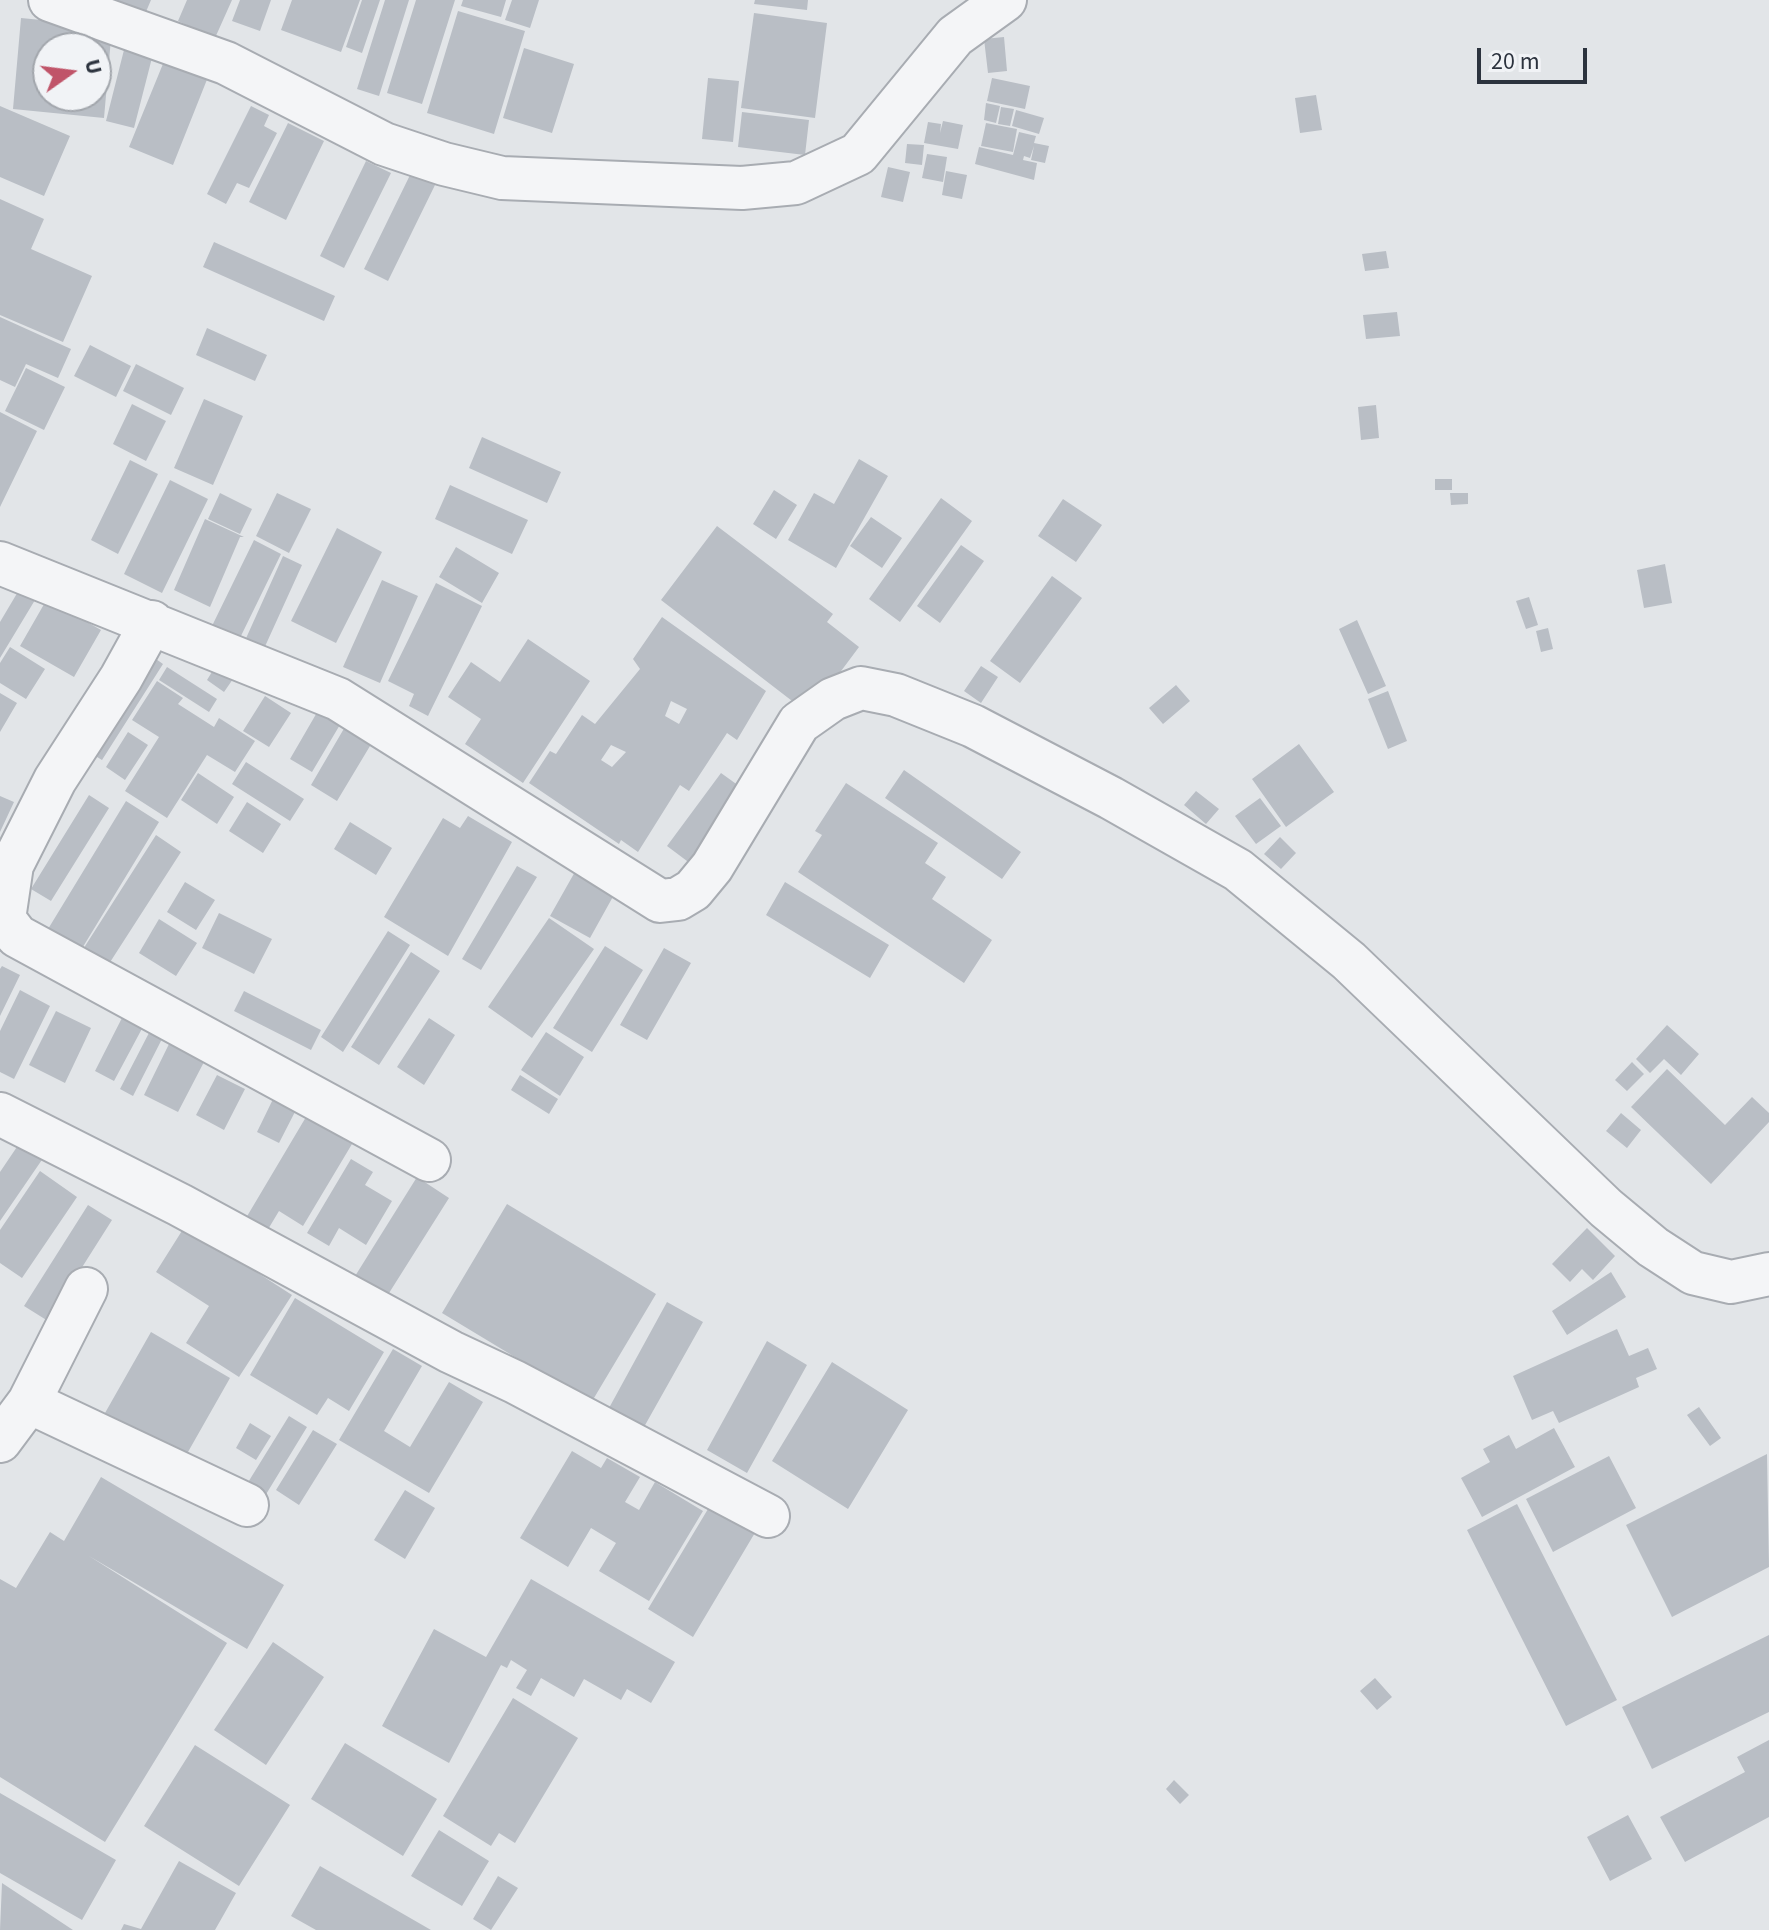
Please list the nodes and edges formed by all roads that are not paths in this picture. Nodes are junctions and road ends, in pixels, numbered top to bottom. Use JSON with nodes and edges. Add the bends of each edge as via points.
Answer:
{"nodes":[{"id":1,"x":50,"y":0,"type":"edge"},
{"id":2,"x":1005,"y":0,"type":"edge"},
{"id":3,"x":0,"y":563,"type":"edge"},
{"id":4,"x":152,"y":622,"type":"junction"},
{"id":5,"x":0,"y":1114,"type":"edge"},
{"id":6,"x":429,"y":1160,"type":"dead end"},
{"id":7,"x":1769,"y":1274,"type":"edge"},
{"id":8,"x":86,"y":1289,"type":"dead end"},
{"id":9,"x":29,"y":1402,"type":"junction"},
{"id":10,"x":0,"y":1441,"type":"edge"},
{"id":11,"x":247,"y":1505,"type":"dead end"},
{"id":12,"x":768,"y":1516,"type":"dead end"}],
"edges":[{"from":1,"to":2,"type":"street","via":[[226,63],[384,144],[444,164],[502,178],[742,188],[796,183],[858,154],[955,36]]},
{"from":3,"to":4,"type":"street"},
{"from":4,"to":6,"type":"street","via":[[55,780],[12,865],[4,919],[17,936]]},
{"from":4,"to":7,"type":"street","via":[[338,699],[660,901],[693,890],[799,723],[833,699],[861,688],[973,726],[1238,870],[1349,961],[1653,1247],[1693,1273],[1731,1282]]},
{"from":5,"to":12,"type":"street"},
{"from":8,"to":9,"type":"street"},
{"from":9,"to":10,"type":"street"},
{"from":9,"to":11,"type":"street"}]}
